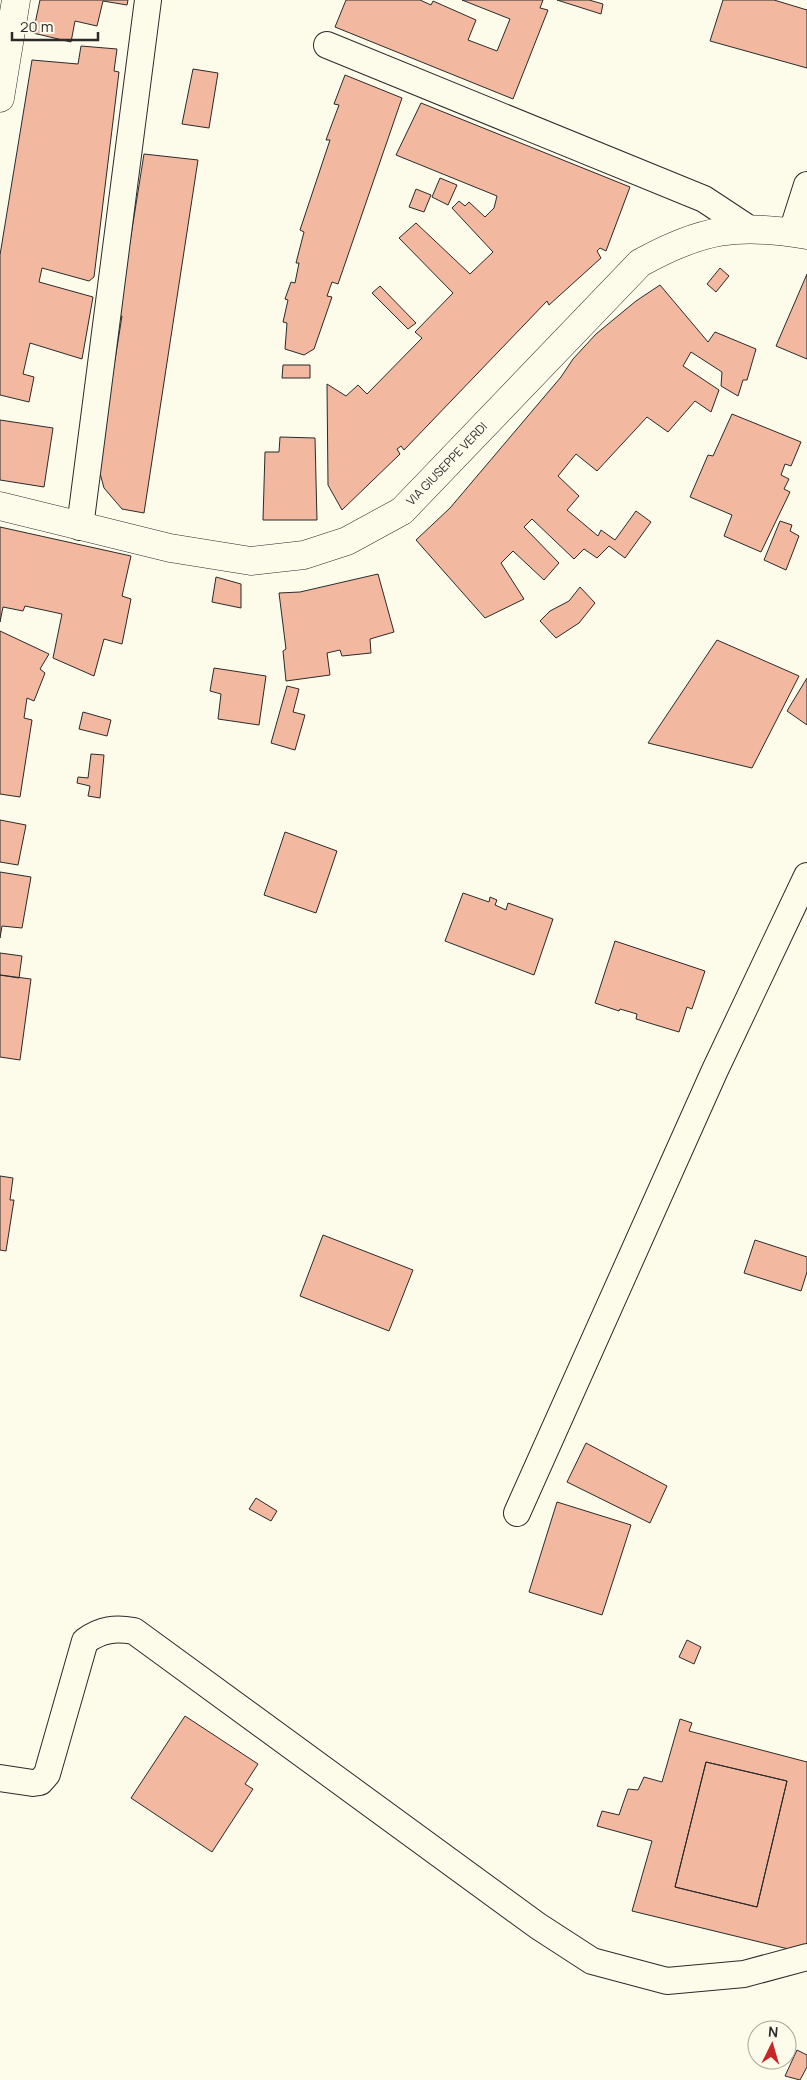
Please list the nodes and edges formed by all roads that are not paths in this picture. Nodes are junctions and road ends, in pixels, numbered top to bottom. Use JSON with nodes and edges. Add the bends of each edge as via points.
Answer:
{"nodes":[{"id":1,"x":16,"y":0,"type":"edge"},
{"id":2,"x":148,"y":0,"type":"edge"},
{"id":3,"x":327,"y":45,"type":"dead end"},
{"id":4,"x":0,"y":98,"type":"edge"},
{"id":5,"x":807,"y":185,"type":"edge"},
{"id":6,"x":751,"y":230,"type":"junction"},
{"id":7,"x":800,"y":234,"type":"edge"},
{"id":8,"x":0,"y":506,"type":"edge"},
{"id":9,"x":80,"y":527,"type":"junction"},
{"id":10,"x":807,"y":876,"type":"edge"},
{"id":11,"x":517,"y":1513,"type":"dead end"},
{"id":12,"x":0,"y":1778,"type":"edge"},
{"id":13,"x":807,"y":1957,"type":"edge"}],
"edges":[{"from":1,"to":4,"type":"street"},
{"from":2,"to":9,"type":"street"},
{"from":3,"to":6,"type":"street","via":[[704,199]]},
{"from":5,"to":7,"type":"street"},
{"from":6,"to":7,"type":"street","name":"VIA GIUSEPPE VERDI","via":[[773,229]]},
{"from":6,"to":9,"type":"street","name":"VIA GIUSEPPE VERDI","via":[[719,231],[674,245],[640,263],[402,510],[347,541],[304,556],[251,561],[191,552]]},
{"from":8,"to":9,"type":"street","name":"VIA GIUSEPPE VERDI"},
{"from":10,"to":11,"type":"street","via":[[715,1070]]},
{"from":12,"to":13,"type":"street","via":[[40,1782],[47,1774],[85,1641],[97,1632],[116,1628],[134,1631],[592,1962],[667,1980],[744,1974]]}]}
